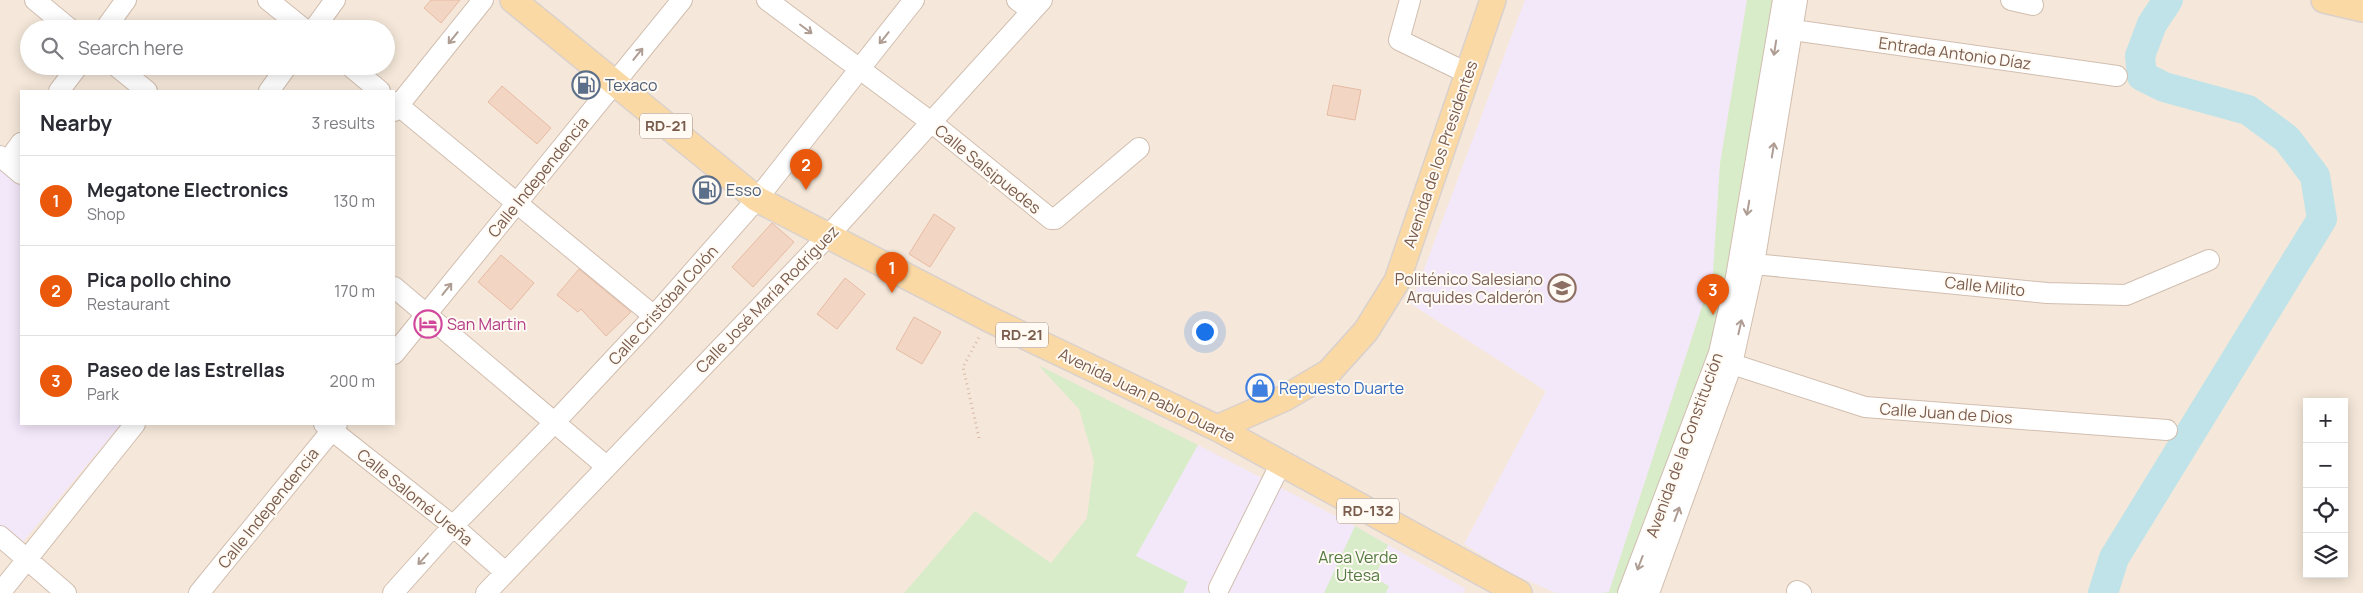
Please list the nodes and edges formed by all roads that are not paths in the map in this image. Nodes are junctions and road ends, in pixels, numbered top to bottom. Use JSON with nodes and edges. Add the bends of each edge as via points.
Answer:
{"nodes":[{"id":1,"x":35,"y":0,"type":"edge"},
{"id":2,"x":126,"y":0,"type":"edge"},
{"id":3,"x":268,"y":0,"type":"edge"},
{"id":4,"x":335,"y":0,"type":"edge"},
{"id":5,"x":483,"y":0,"type":"edge"},
{"id":6,"x":513,"y":0,"type":"edge"},
{"id":7,"x":682,"y":0,"type":"edge"},
{"id":8,"x":767,"y":0,"type":"edge"},
{"id":9,"x":914,"y":0,"type":"edge"},
{"id":10,"x":1410,"y":0,"type":"edge"},
{"id":11,"x":1493,"y":0,"type":"edge"},
{"id":12,"x":1783,"y":0,"type":"edge"},
{"id":13,"x":1797,"y":0,"type":"edge"},
{"id":14,"x":2011,"y":0,"type":"edge"},
{"id":15,"x":2329,"y":1,"type":"edge"},
{"id":16,"x":1030,"y":4,"type":"edge"},
{"id":17,"x":2033,"y":5,"type":"dead end"},
{"id":18,"x":2363,"y":9,"type":"edge"},
{"id":19,"x":59,"y":20,"type":"edge"},
{"id":20,"x":112,"y":20,"type":"edge"},
{"id":21,"x":293,"y":20,"type":"edge"},
{"id":22,"x":321,"y":20,"type":"edge"},
{"id":23,"x":1793,"y":30,"type":"junction"},
{"id":24,"x":859,"y":69,"type":"junction"},
{"id":25,"x":1467,"y":73,"type":"junction"},
{"id":26,"x":71,"y":75,"type":"edge"},
{"id":27,"x":127,"y":75,"type":"edge"},
{"id":28,"x":281,"y":75,"type":"edge"},
{"id":29,"x":361,"y":75,"type":"edge"},
{"id":30,"x":2117,"y":76,"type":"dead end"},
{"id":31,"x":614,"y":83,"type":"junction"},
{"id":32,"x":60,"y":90,"type":"edge"},
{"id":33,"x":146,"y":90,"type":"edge"},
{"id":34,"x":270,"y":90,"type":"edge"},
{"id":35,"x":379,"y":90,"type":"edge"},
{"id":36,"x":395,"y":106,"type":"edge"},
{"id":37,"x":931,"y":122,"type":"junction"},
{"id":38,"x":20,"y":145,"type":"edge"},
{"id":39,"x":1139,"y":148,"type":"dead end"},
{"id":40,"x":9,"y":164,"type":"edge"},
{"id":41,"x":757,"y":200,"type":"junction"},
{"id":42,"x":516,"y":203,"type":"junction"},
{"id":43,"x":829,"y":235,"type":"junction"},
{"id":44,"x":2209,"y":260,"type":"dead end"},
{"id":45,"x":1754,"y":264,"type":"junction"},
{"id":46,"x":395,"y":288,"type":"edge"},
{"id":47,"x":427,"y":313,"type":"junction"},
{"id":48,"x":654,"y":316,"type":"junction"},
{"id":49,"x":395,"y":353,"type":"edge"},
{"id":50,"x":1732,"y":364,"type":"junction"},
{"id":51,"x":554,"y":423,"type":"junction"},
{"id":52,"x":134,"y":425,"type":"edge"},
{"id":53,"x":331,"y":426,"type":"edge"},
{"id":54,"x":1217,"y":428,"type":"junction"},
{"id":55,"x":2167,"y":430,"type":"dead end"},
{"id":56,"x":1281,"y":463,"type":"junction"},
{"id":57,"x":606,"y":466,"type":"junction"},
{"id":58,"x":453,"y":526,"type":"junction"},
{"id":59,"x":0,"y":536,"type":"edge"},
{"id":60,"x":27,"y":560,"type":"junction"},
{"id":61,"x":505,"y":572,"type":"junction"},
{"id":62,"x":1219,"y":588,"type":"dead end"},
{"id":63,"x":0,"y":593,"type":"edge"},
{"id":64,"x":66,"y":593,"type":"edge"},
{"id":65,"x":199,"y":593,"type":"edge"},
{"id":66,"x":393,"y":593,"type":"edge"},
{"id":67,"x":486,"y":593,"type":"edge"},
{"id":68,"x":1518,"y":593,"type":"edge"},
{"id":69,"x":1628,"y":593,"type":"edge"},
{"id":70,"x":1649,"y":593,"type":"edge"}],
"edges":[{"from":1,"to":19,"type":"street"},
{"from":2,"to":20,"type":"street"},
{"from":3,"to":21,"type":"street"},
{"from":4,"to":22,"type":"street"},
{"from":5,"to":36,"type":"street","one_way":true},
{"from":6,"to":31,"type":"main road","name":"Avenida Juan Pablo Duarte","number":"RD-21"},
{"from":31,"to":7,"type":"street","name":"Calle Independencia","one_way":true},
{"from":8,"to":24,"type":"street","one_way":true},
{"from":9,"to":24,"type":"street","name":"Calle Cristóbal Colón","one_way":true},
{"from":10,"to":25,"type":"street","via":[[1399,40]]},
{"from":11,"to":25,"type":"main road","name":"Avenida de los Presidentes"},
{"from":12,"to":69,"type":"street","name":"Avenida de la Constitución","one_way":true,"via":[[1736,277],[1719,354]]},
{"from":13,"to":23,"type":"street","name":"Avenida de la Constitución"},
{"from":14,"to":17,"type":"street"},
{"from":15,"to":18,"type":"main road"},
{"from":16,"to":37,"type":"street","name":"Calle José María Rodríguez"},
{"from":23,"to":30,"type":"street","name":"Entrada Antonio Díaz"},
{"from":45,"to":23,"type":"street","name":"Avenida de la Constitución","one_way":true},
{"from":24,"to":37,"type":"street"},
{"from":24,"to":41,"type":"street","name":"Calle Cristóbal Colón"},
{"from":25,"to":54,"type":"main road","name":"Avenida de los Presidentes","via":[[1397,281],[1366,331],[1329,372],[1284,398]]},
{"from":26,"to":32,"type":"street"},
{"from":27,"to":33,"type":"street"},
{"from":28,"to":34,"type":"street"},
{"from":29,"to":35,"type":"street"},
{"from":31,"to":41,"type":"main road","name":"Avenida Juan Pablo Duarte","number":"RD-21"},
{"from":31,"to":42,"type":"street","name":"Calle Independencia"},
{"from":36,"to":42,"type":"street"},
{"from":37,"to":39,"type":"street","name":"Calle Salsipuedes","via":[[1052,219]]},
{"from":37,"to":43,"type":"street","name":"Calle José María Rodríguez"},
{"from":38,"to":40,"type":"street"},
{"from":41,"to":43,"type":"main road","name":"Avenida Juan Pablo Duarte","number":"RD-21"},
{"from":41,"to":48,"type":"street","name":"Calle Cristóbal Colón"},
{"from":47,"to":42,"type":"street","name":"Calle Independencia","one_way":true},
{"from":42,"to":48,"type":"street"},
{"from":43,"to":54,"type":"main road","name":"Avenida Juan Pablo Duarte","number":"RD-21","via":[[989,319]]},
{"from":43,"to":57,"type":"street","name":"Calle José María Rodríguez"},
{"from":44,"to":45,"type":"street","name":"Calle Milito","via":[[2126,295],[2047,293]]},
{"from":50,"to":45,"type":"street","name":"Avenida de la Constitución","one_way":true},
{"from":46,"to":47,"type":"street"},
{"from":47,"to":49,"type":"street","name":"Calle Independencia"},
{"from":47,"to":51,"type":"street"},
{"from":48,"to":51,"type":"street","name":"Calle Cristóbal Colón"},
{"from":50,"to":55,"type":"street","name":"Calle Juan de Dios","via":[[1866,407]]},
{"from":70,"to":50,"type":"street","name":"Avenida de la Constitución","one_way":true},
{"from":51,"to":57,"type":"street"},
{"from":51,"to":58,"type":"street","name":"Calle Cristóbal Colón"},
{"from":52,"to":60,"type":"street"},
{"from":53,"to":58,"type":"street","name":"Calle Salomé Ureña"},
{"from":53,"to":65,"type":"street","name":"Calle Independencia"},
{"from":54,"to":56,"type":"main road","name":"Avenida Juan Pablo Duarte","number":"RD-132"},
{"from":56,"to":62,"type":"street"},
{"from":56,"to":68,"type":"main road","name":"Avenida Juan Pablo Duarte","number":"RD-132"},
{"from":57,"to":61,"type":"street","name":"Calle José María Rodríguez"},
{"from":58,"to":61,"type":"street","name":"Calle Salomé Ureña"},
{"from":58,"to":66,"type":"street","name":"Calle Cristóbal Colón","one_way":true},
{"from":59,"to":60,"type":"street"},
{"from":60,"to":63,"type":"street"},
{"from":60,"to":64,"type":"street"},
{"from":61,"to":67,"type":"street","name":"Calle José María Rodríguez"}]}
